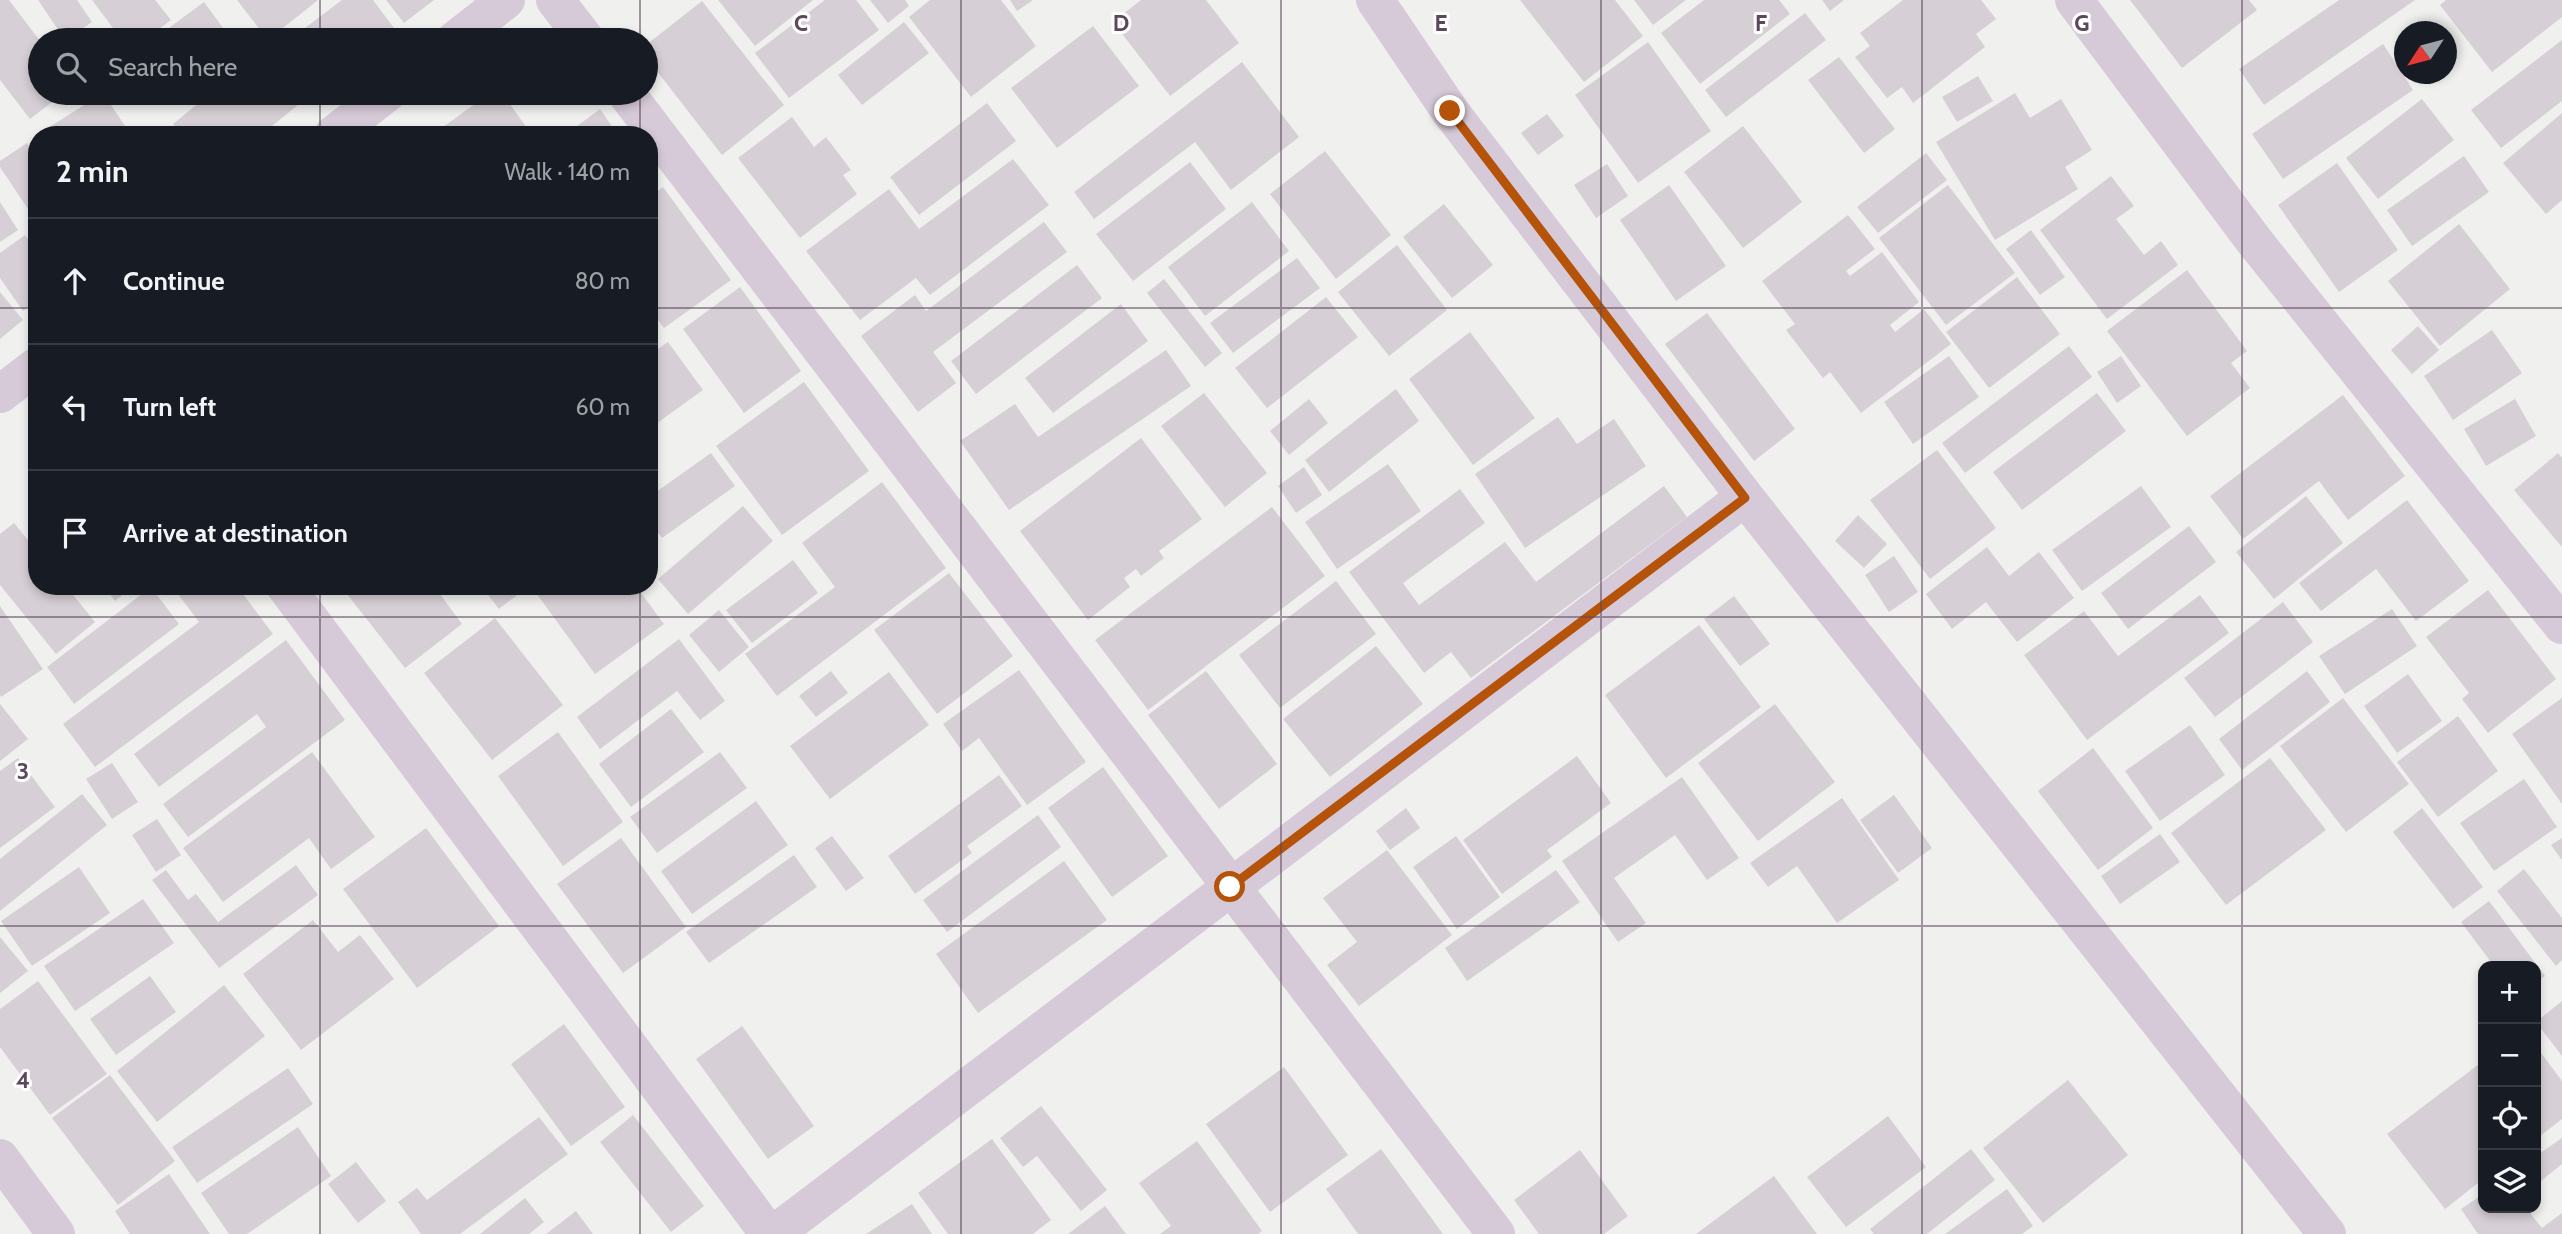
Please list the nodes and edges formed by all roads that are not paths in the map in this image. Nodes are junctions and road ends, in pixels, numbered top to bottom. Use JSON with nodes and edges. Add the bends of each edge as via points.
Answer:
{"nodes":[{"id":1,"x":506,"y":0,"type":"edge"},
{"id":2,"x":555,"y":0,"type":"edge"},
{"id":3,"x":1375,"y":0,"type":"edge"},
{"id":4,"x":2074,"y":0,"type":"edge"},
{"id":5,"x":470,"y":28,"type":"edge"},
{"id":6,"x":577,"y":28,"type":"edge"},
{"id":7,"x":372,"y":105,"type":"edge"},
{"id":8,"x":635,"y":105,"type":"edge"},
{"id":9,"x":345,"y":126,"type":"edge"},
{"id":10,"x":651,"y":126,"type":"edge"},
{"id":11,"x":658,"y":135,"type":"edge"},
{"id":12,"x":28,"y":373,"type":"edge"},
{"id":13,"x":0,"y":394,"type":"edge"},
{"id":14,"x":1745,"y":498,"type":"junction"},
{"id":15,"x":292,"y":595,"type":"edge"},
{"id":16,"x":2562,"y":625,"type":"edge"},
{"id":17,"x":1230,"y":887,"type":"junction"},
{"id":18,"x":0,"y":1158,"type":"edge"},
{"id":19,"x":56,"y":1234,"type":"edge"},
{"id":20,"x":772,"y":1234,"type":"edge"},
{"id":21,"x":1496,"y":1234,"type":"edge"},
{"id":22,"x":2327,"y":1234,"type":"edge"}],
"edges":[{"from":1,"to":5,"type":"street"},
{"from":2,"to":6,"type":"street"},
{"from":3,"to":14,"type":"street","via":[[1450,111]]},
{"from":4,"to":16,"type":"street","via":[[2255,242]]},
{"from":7,"to":9,"type":"street"},
{"from":8,"to":10,"type":"street"},
{"from":11,"to":17,"type":"street"},
{"from":12,"to":13,"type":"street"},
{"from":14,"to":17,"type":"street"},
{"from":14,"to":22,"type":"street"},
{"from":15,"to":20,"type":"street"},
{"from":17,"to":20,"type":"street"},
{"from":17,"to":21,"type":"street"},
{"from":18,"to":19,"type":"street"}]}
